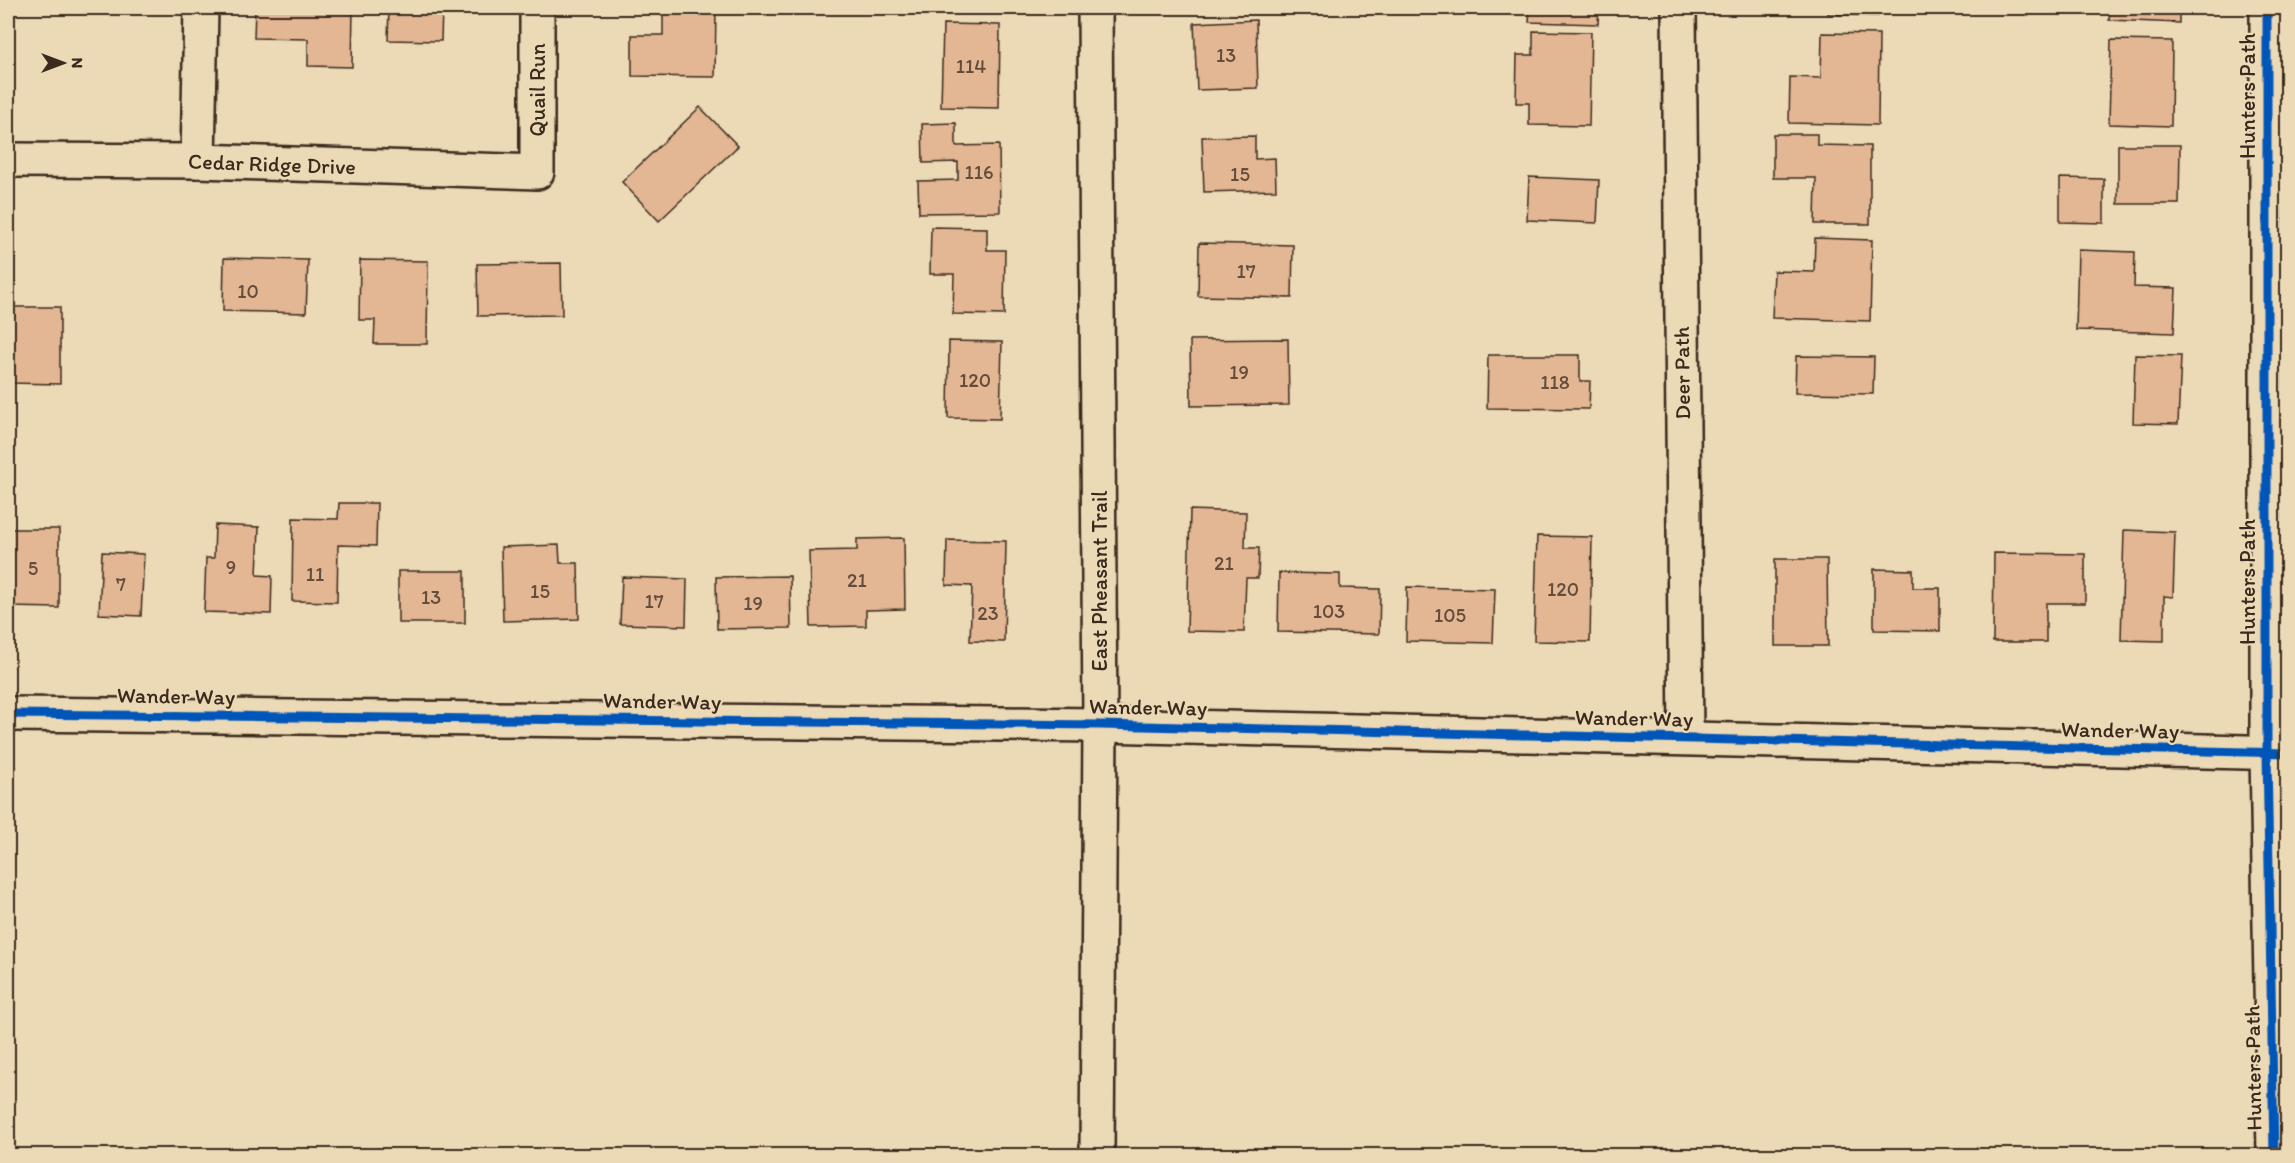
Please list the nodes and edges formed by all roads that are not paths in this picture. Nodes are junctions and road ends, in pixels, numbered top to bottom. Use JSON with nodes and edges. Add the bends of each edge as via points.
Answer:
{"nodes":[{"id":1,"x":201,"y":8,"type":"edge"},
{"id":2,"x":537,"y":8,"type":"edge"},
{"id":3,"x":1095,"y":8,"type":"edge"},
{"id":4,"x":1679,"y":8,"type":"edge"},
{"id":5,"x":2267,"y":8,"type":"edge"},
{"id":6,"x":8,"y":160,"type":"edge"},
{"id":7,"x":198,"y":161,"type":"junction"},
{"id":8,"x":537,"y":172,"type":"joint"},
{"id":9,"x":8,"y":714,"type":"edge"},
{"id":10,"x":1100,"y":725,"type":"junction"},
{"id":11,"x":1686,"y":738,"type":"junction"},
{"id":12,"x":2277,"y":753,"type":"edge"},
{"id":13,"x":1097,"y":1155,"type":"edge"},
{"id":14,"x":2274,"y":1155,"type":"edge"}],
"edges":[{"from":1,"to":7,"type":"street"},
{"from":2,"to":8,"type":"street","name":"Quail Run"},
{"from":3,"to":10,"type":"street","name":"East Pheasant Trail"},
{"from":4,"to":11,"type":"street","name":"Deer Path"},
{"from":5,"to":12,"type":"street","name":"Hunters Path"},
{"from":6,"to":7,"type":"street","name":"Cedar Ridge Drive"},
{"from":7,"to":8,"type":"street","name":"Cedar Ridge Drive"},
{"from":9,"to":10,"type":"street","name":"Wander Way"},
{"from":10,"to":11,"type":"street","name":"Wander Way"},
{"from":10,"to":13,"type":"street","name":"East Pheasant Trail"},
{"from":11,"to":12,"type":"street","name":"Wander Way"},
{"from":12,"to":14,"type":"street","name":"Hunters Path"}]}
